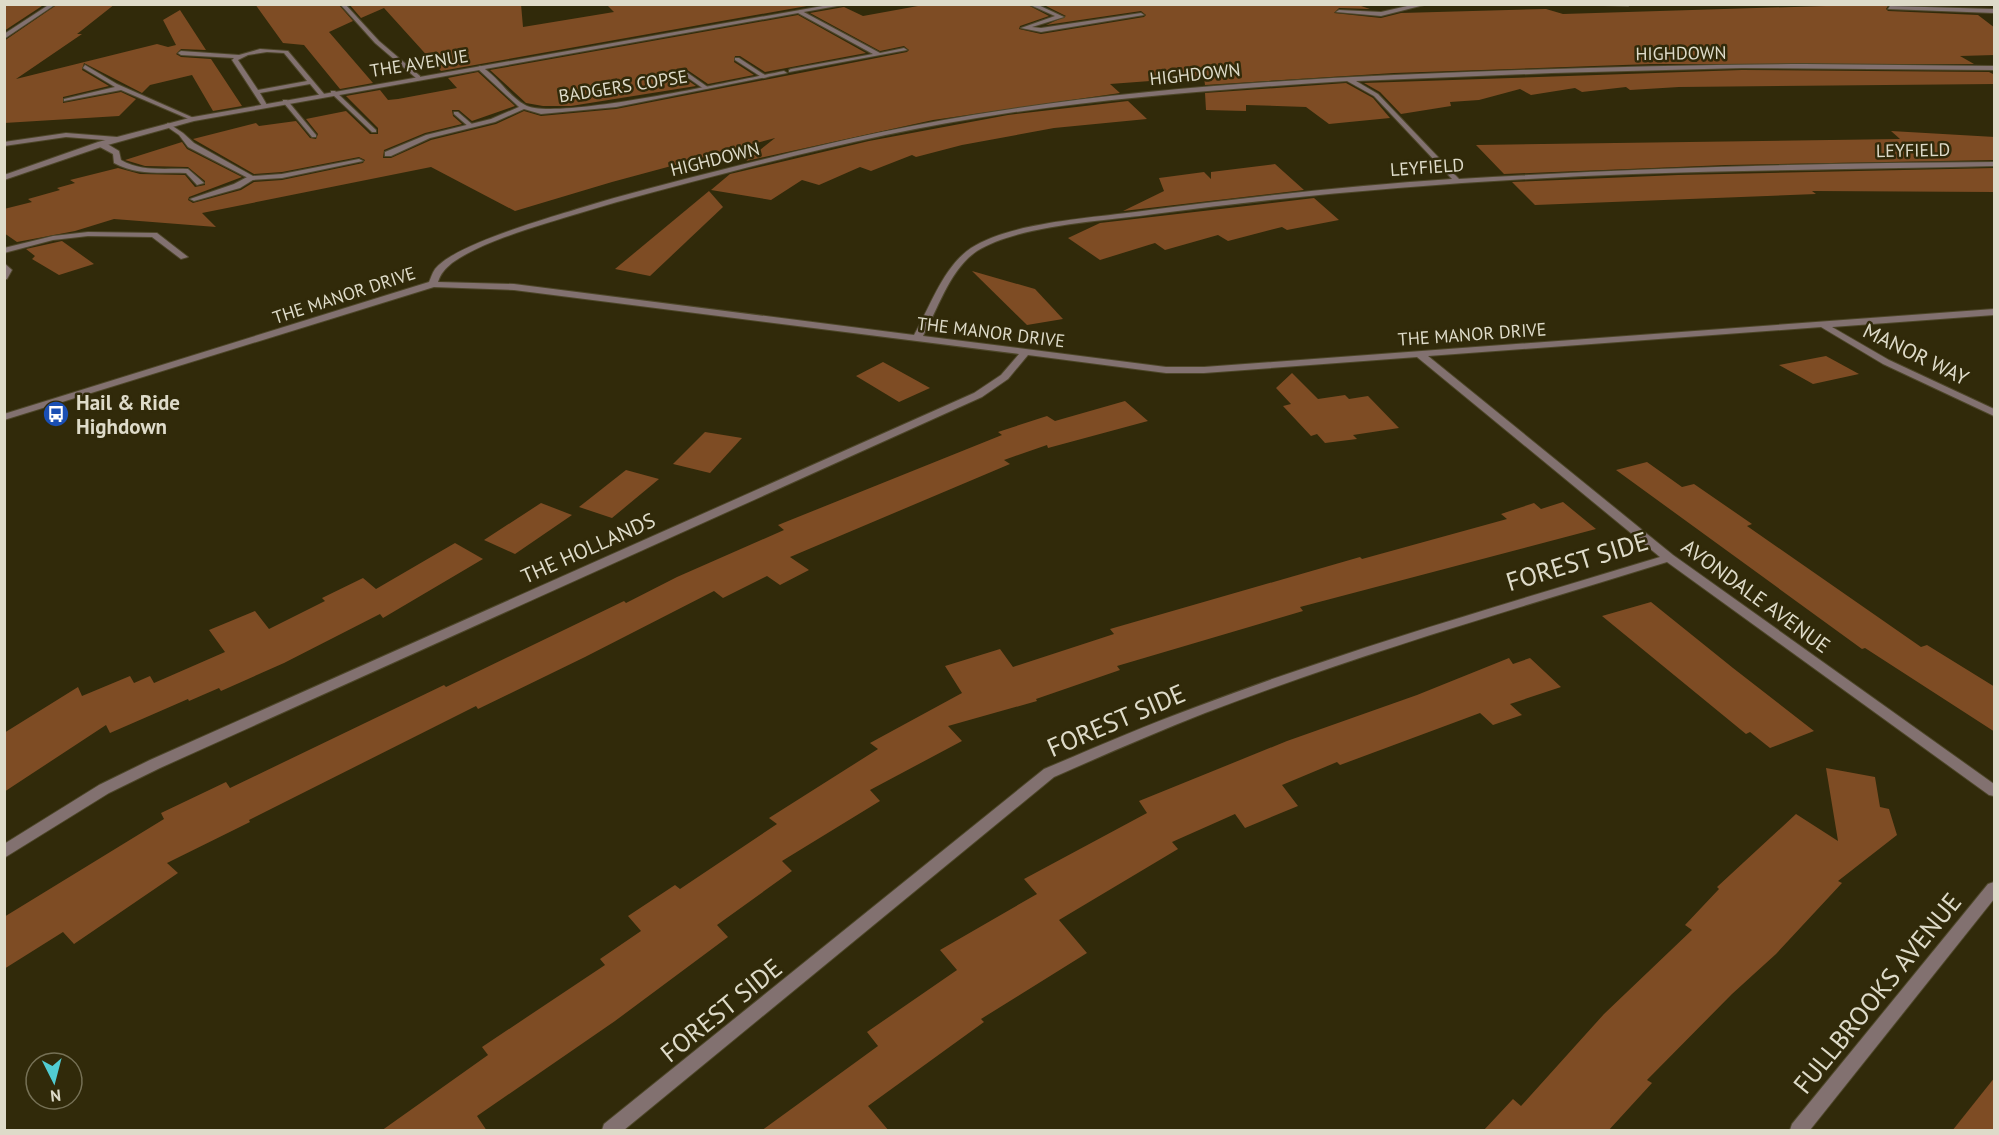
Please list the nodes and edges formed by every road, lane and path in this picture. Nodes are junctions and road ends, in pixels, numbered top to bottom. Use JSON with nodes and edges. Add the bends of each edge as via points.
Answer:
{"nodes":[{"id":1,"x":54,"y":4,"type":"edge"},
{"id":2,"x":342,"y":4,"type":"edge"},
{"id":3,"x":846,"y":4,"type":"edge"},
{"id":4,"x":1030,"y":4,"type":"edge"},
{"id":5,"x":1426,"y":4,"type":"edge"},
{"id":6,"x":1580,"y":4,"type":"edge"},
{"id":7,"x":1628,"y":4,"type":"edge"},
{"id":8,"x":828,"y":6,"type":"edge"},
{"id":9,"x":1890,"y":8,"type":"dead end"},
{"id":10,"x":1995,"y":11,"type":"edge"},
{"id":11,"x":800,"y":12,"type":"junction"},
{"id":12,"x":1339,"y":12,"type":"dead end"},
{"id":13,"x":1141,"y":15,"type":"dead end"},
{"id":14,"x":1059,"y":17,"type":"junction"},
{"id":15,"x":1078,"y":25,"type":"junction"},
{"id":16,"x":4,"y":37,"type":"edge"},
{"id":17,"x":904,"y":50,"type":"dead end"},
{"id":18,"x":181,"y":53,"type":"dead end"},
{"id":19,"x":878,"y":54,"type":"junction"},
{"id":20,"x":238,"y":56,"type":"junction"},
{"id":21,"x":737,"y":59,"type":"dead end"},
{"id":22,"x":85,"y":67,"type":"dead end"},
{"id":23,"x":480,"y":68,"type":"junction"},
{"id":24,"x":1995,"y":68,"type":"edge"},
{"id":25,"x":682,"y":72,"type":"dead end"},
{"id":26,"x":418,"y":77,"type":"junction"},
{"id":27,"x":765,"y":77,"type":"junction"},
{"id":28,"x":1347,"y":78,"type":"junction"},
{"id":29,"x":312,"y":82,"type":"junction"},
{"id":30,"x":122,"y":88,"type":"junction"},
{"id":31,"x":706,"y":88,"type":"junction"},
{"id":32,"x":257,"y":92,"type":"junction"},
{"id":33,"x":333,"y":93,"type":"junction"},
{"id":34,"x":322,"y":94,"type":"junction"},
{"id":35,"x":66,"y":100,"type":"dead end"},
{"id":36,"x":285,"y":101,"type":"junction"},
{"id":37,"x":264,"y":105,"type":"junction"},
{"id":38,"x":523,"y":107,"type":"junction"},
{"id":39,"x":456,"y":112,"type":"dead end"},
{"id":40,"x":193,"y":119,"type":"junction"},
{"id":41,"x":168,"y":125,"type":"junction"},
{"id":42,"x":471,"y":126,"type":"junction"},
{"id":43,"x":374,"y":130,"type":"dead end"},
{"id":44,"x":314,"y":136,"type":"dead end"},
{"id":45,"x":117,"y":139,"type":"junction"},
{"id":46,"x":4,"y":144,"type":"edge"},
{"id":47,"x":101,"y":144,"type":"junction"},
{"id":48,"x":388,"y":154,"type":"dead end"},
{"id":49,"x":359,"y":161,"type":"dead end"},
{"id":50,"x":1995,"y":164,"type":"edge"},
{"id":51,"x":4,"y":178,"type":"edge"},
{"id":52,"x":252,"y":178,"type":"junction"},
{"id":53,"x":1456,"y":179,"type":"junction"},
{"id":54,"x":200,"y":183,"type":"dead end"},
{"id":55,"x":194,"y":199,"type":"dead end"},
{"id":56,"x":4,"y":252,"type":"edge"},
{"id":57,"x":184,"y":257,"type":"dead end"},
{"id":58,"x":4,"y":265,"type":"edge"},
{"id":59,"x":4,"y":277,"type":"edge"},
{"id":60,"x":433,"y":284,"type":"junction"},
{"id":61,"x":1995,"y":312,"type":"edge"},
{"id":62,"x":1823,"y":325,"type":"junction"},
{"id":63,"x":918,"y":339,"type":"junction"},
{"id":64,"x":1025,"y":353,"type":"junction"},
{"id":65,"x":1420,"y":355,"type":"junction"},
{"id":66,"x":1995,"y":413,"type":"edge"},
{"id":67,"x":4,"y":417,"type":"edge"},
{"id":68,"x":1669,"y":558,"type":"junction"},
{"id":69,"x":1995,"y":791,"type":"edge"},
{"id":70,"x":4,"y":852,"type":"edge"},
{"id":71,"x":1995,"y":888,"type":"edge"},
{"id":72,"x":611,"y":1131,"type":"edge"},
{"id":73,"x":1799,"y":1131,"type":"edge"}],
"edges":[{"from":1,"to":16,"type":"street"},
{"from":2,"to":26,"type":"street","via":[[377,42]]},
{"from":3,"to":8,"type":"street","name":"THE AVENUE"},
{"from":4,"to":14,"type":"street"},
{"from":5,"to":12,"type":"street","via":[[1381,14]]},
{"from":6,"to":7,"type":"street"},
{"from":8,"to":11,"type":"street","name":"THE AVENUE"},
{"from":9,"to":10,"type":"street"},
{"from":11,"to":19,"type":"street"},
{"from":11,"to":23,"type":"street","name":"THE AVENUE"},
{"from":13,"to":15,"type":"street"},
{"from":14,"to":15,"type":"street"},
{"from":14,"to":15,"type":"street","via":[[1024,28],[1034,31]]},
{"from":17,"to":19,"type":"street","name":"BADGERS COPSE"},
{"from":18,"to":20,"type":"street"},
{"from":19,"to":27,"type":"street","name":"BADGERS COPSE"},
{"from":20,"to":29,"type":"street","via":[[286,52]]},
{"from":20,"to":32,"type":"street","via":[[235,60]]},
{"from":21,"to":27,"type":"street"},
{"from":22,"to":30,"type":"street"},
{"from":23,"to":26,"type":"street","name":"THE AVENUE"},
{"from":23,"to":38,"type":"street"},
{"from":24,"to":28,"type":"street","name":"HIGHDOWN","via":[[1795,65]]},
{"from":25,"to":31,"type":"street"},
{"from":26,"to":33,"type":"street","name":"THE AVENUE"},
{"from":27,"to":31,"type":"street","name":"BADGERS COPSE"},
{"from":28,"to":53,"type":"street","via":[[1376,95]]},
{"from":28,"to":60,"type":"street","name":"HIGHDOWN","via":[[1225,85],[1067,103],[888,132],[560,216],[451,260],[440,268]]},
{"from":29,"to":32,"type":"street"},
{"from":29,"to":34,"type":"street"},
{"from":30,"to":35,"type":"street"},
{"from":30,"to":40,"type":"street"},
{"from":31,"to":38,"type":"street","name":"BADGERS COPSE","via":[[574,111],[542,112]]},
{"from":32,"to":37,"type":"street"},
{"from":33,"to":34,"type":"street","name":"THE AVENUE"},
{"from":33,"to":43,"type":"street"},
{"from":34,"to":36,"type":"street","name":"THE AVENUE"},
{"from":36,"to":37,"type":"street","name":"THE AVENUE"},
{"from":36,"to":44,"type":"street"},
{"from":37,"to":40,"type":"street","name":"THE AVENUE"},
{"from":38,"to":42,"type":"street","via":[[499,119]]},
{"from":39,"to":42,"type":"street"},
{"from":40,"to":41,"type":"street","name":"THE AVENUE"},
{"from":41,"to":45,"type":"street","name":"THE AVENUE"},
{"from":41,"to":52,"type":"street","via":[[191,145]]},
{"from":42,"to":48,"type":"street","via":[[429,136]]},
{"from":45,"to":46,"type":"street","via":[[66,135]]},
{"from":45,"to":47,"type":"street","name":"THE AVENUE"},
{"from":47,"to":51,"type":"street","name":"THE AVENUE"},
{"from":47,"to":54,"type":"street","via":[[116,153],[117,161],[128,169],[149,173],[188,171]]},
{"from":49,"to":52,"type":"street"},
{"from":50,"to":53,"type":"street","name":"LEYFIELD","via":[[1768,167]]},
{"from":52,"to":55,"type":"street"},
{"from":53,"to":63,"type":"street","name":"LEYFIELD","via":[[1249,199],[1069,224],[996,240],[962,261]]},
{"from":56,"to":57,"type":"street","via":[[53,238],[88,234],[154,235]]},
{"from":58,"to":59,"type":"street","via":[[8,270]]},
{"from":60,"to":63,"type":"street","name":"THE MANOR DRIVE","via":[[514,287]]},
{"from":60,"to":67,"type":"street","name":"THE MANOR DRIVE"},
{"from":61,"to":62,"type":"street","name":"THE MANOR DRIVE"},
{"from":62,"to":65,"type":"street","name":"THE MANOR DRIVE"},
{"from":62,"to":66,"type":"street","name":"MANOR WAY","via":[[1886,362]]},
{"from":63,"to":64,"type":"street","name":"THE MANOR DRIVE"},
{"from":64,"to":65,"type":"street","name":"THE MANOR DRIVE","via":[[1166,370]]},
{"from":64,"to":70,"type":"street","name":"THE HOLLANDS","via":[[1000,382],[978,395],[155,764],[104,789]]},
{"from":65,"to":68,"type":"street","name":"AVONDALE AVENUE"},
{"from":68,"to":69,"type":"street","name":"AVONDALE AVENUE"},
{"from":68,"to":72,"type":"street","name":"FOREST SIDE","via":[[1362,654],[1160,725],[1049,773]]},
{"from":71,"to":73,"type":"street","name":"FULLBROOKS AVENUE"}]}
